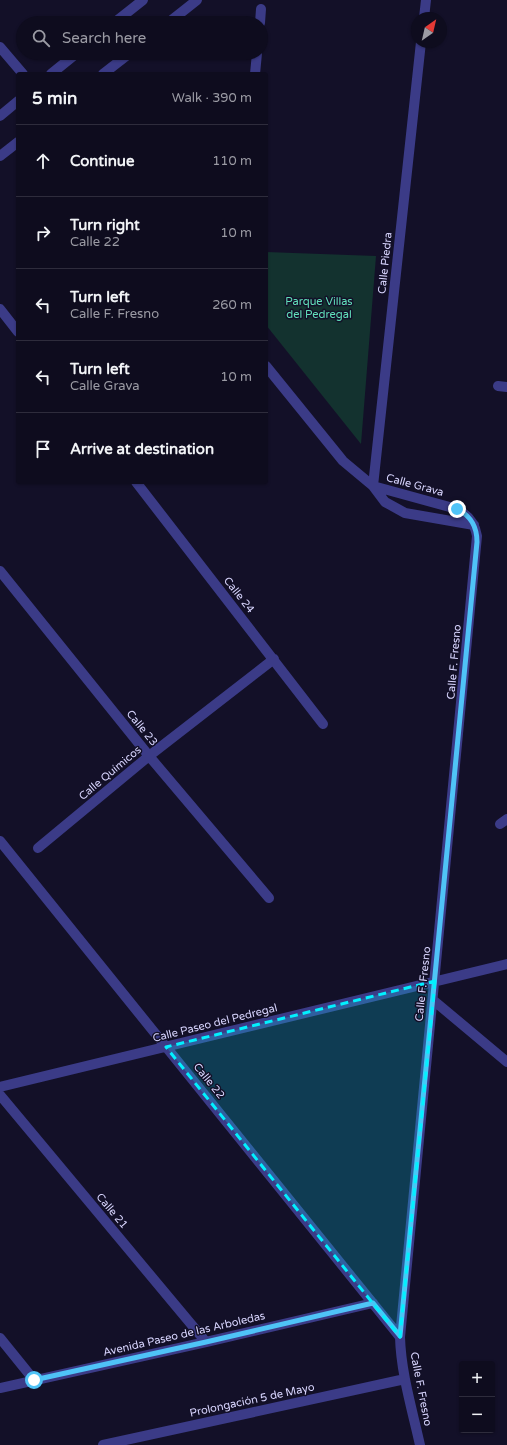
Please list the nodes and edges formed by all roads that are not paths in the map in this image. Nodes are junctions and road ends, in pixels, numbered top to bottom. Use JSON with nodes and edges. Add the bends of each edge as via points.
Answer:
{"nodes":[{"id":1,"x":142,"y":0,"type":"edge"},
{"id":2,"x":426,"y":0,"type":"edge"},
{"id":3,"x":192,"y":2,"type":"edge"},
{"id":4,"x":261,"y":8,"type":"dead end"},
{"id":5,"x":425,"y":12,"type":"edge"},
{"id":6,"x":123,"y":16,"type":"edge"},
{"id":7,"x":176,"y":16,"type":"edge"},
{"id":8,"x":260,"y":16,"type":"edge"},
{"id":9,"x":0,"y":47,"type":"edge"},
{"id":10,"x":420,"y":48,"type":"edge"},
{"id":11,"x":68,"y":60,"type":"edge"},
{"id":12,"x":121,"y":60,"type":"edge"},
{"id":13,"x":256,"y":60,"type":"edge"},
{"id":14,"x":21,"y":72,"type":"edge"},
{"id":15,"x":53,"y":72,"type":"edge"},
{"id":16,"x":106,"y":72,"type":"edge"},
{"id":17,"x":254,"y":72,"type":"edge"},
{"id":18,"x":16,"y":103,"type":"edge"},
{"id":19,"x":0,"y":116,"type":"edge"},
{"id":20,"x":16,"y":144,"type":"edge"},
{"id":21,"x":0,"y":156,"type":"edge"},
{"id":22,"x":0,"y":310,"type":"edge"},
{"id":23,"x":16,"y":330,"type":"edge"},
{"id":24,"x":268,"y":368,"type":"edge"},
{"id":25,"x":138,"y":484,"type":"edge"},
{"id":26,"x":373,"y":486,"type":"junction"},
{"id":27,"x":474,"y":525,"type":"junction"},
{"id":28,"x":0,"y":571,"type":"edge"},
{"id":29,"x":274,"y":659,"type":"junction"},
{"id":30,"x":323,"y":724,"type":"dead end"},
{"id":31,"x":149,"y":756,"type":"junction"},
{"id":32,"x":0,"y":841,"type":"edge"},
{"id":33,"x":38,"y":848,"type":"dead end"},
{"id":34,"x":269,"y":898,"type":"dead end"},
{"id":35,"x":507,"y":964,"type":"edge"},
{"id":36,"x":435,"y":981,"type":"junction"},
{"id":37,"x":433,"y":1000,"type":"junction"},
{"id":38,"x":166,"y":1047,"type":"junction"},
{"id":39,"x":507,"y":1062,"type":"edge"},
{"id":40,"x":0,"y":1087,"type":"edge"},
{"id":41,"x":0,"y":1095,"type":"edge"},
{"id":42,"x":373,"y":1303,"type":"junction"},
{"id":43,"x":400,"y":1336,"type":"junction"},
{"id":44,"x":0,"y":1338,"type":"edge"},
{"id":45,"x":206,"y":1342,"type":"junction"},
{"id":46,"x":405,"y":1379,"type":"junction"},
{"id":47,"x":34,"y":1380,"type":"junction"},
{"id":48,"x":0,"y":1388,"type":"edge"},
{"id":49,"x":103,"y":1445,"type":"edge"},
{"id":50,"x":420,"y":1445,"type":"edge"}],
"edges":[{"from":1,"to":6,"type":"street"},
{"from":2,"to":5,"type":"street"},
{"from":3,"to":7,"type":"street"},
{"from":4,"to":8,"type":"street"},
{"from":9,"to":14,"type":"street"},
{"from":10,"to":26,"type":"street","name":"Calle Piedra"},
{"from":11,"to":15,"type":"street"},
{"from":12,"to":16,"type":"street"},
{"from":13,"to":17,"type":"street"},
{"from":18,"to":19,"type":"street"},
{"from":20,"to":21,"type":"street"},
{"from":22,"to":23,"type":"street"},
{"from":24,"to":26,"type":"street","name":"Calle Grava","via":[[343,461]]},
{"from":25,"to":29,"type":"street","name":"Calle 24"},
{"from":26,"to":27,"type":"street","name":"Calle Grava","via":[[457,509]]},
{"from":26,"to":27,"type":"street","name":"Calle Grava","via":[[385,502],[405,513]]},
{"from":27,"to":36,"type":"street","name":"Calle F. Fresno","via":[[477,542]]},
{"from":28,"to":31,"type":"street","name":"Calle 23"},
{"from":29,"to":30,"type":"street","name":"Calle 24"},
{"from":29,"to":31,"type":"street","name":"Calle Químicos"},
{"from":31,"to":33,"type":"street","name":"Calle Químicos"},
{"from":31,"to":34,"type":"street","name":"Calle 23"},
{"from":32,"to":38,"type":"street","name":"Calle 22"},
{"from":35,"to":36,"type":"street","name":"Calle Paseo del Pedregal"},
{"from":36,"to":37,"type":"street","name":"Calle F. Fresno"},
{"from":36,"to":38,"type":"street","name":"Calle Paseo del Pedregal"},
{"from":37,"to":39,"type":"street"},
{"from":37,"to":43,"type":"street","name":"Calle F. Fresno"},
{"from":38,"to":40,"type":"street","name":"Calle Paseo del Pedregal"},
{"from":38,"to":42,"type":"street","name":"Calle 22"},
{"from":41,"to":45,"type":"street","name":"Calle 21"},
{"from":42,"to":43,"type":"street","name":"Calle 22"},
{"from":42,"to":45,"type":"street","name":"Avenida Paseo de las Arboledas"},
{"from":43,"to":46,"type":"street","name":"Calle F. Fresno"},
{"from":44,"to":47,"type":"street"},
{"from":45,"to":47,"type":"street","name":"Avenida Paseo de las Arboledas"},
{"from":46,"to":49,"type":"street","name":"Prolongación 5 de Mayo"},
{"from":46,"to":50,"type":"street","name":"Calle F. Fresno"},
{"from":47,"to":48,"type":"street","name":"Avenida Paseo de las Arboledas"}]}
